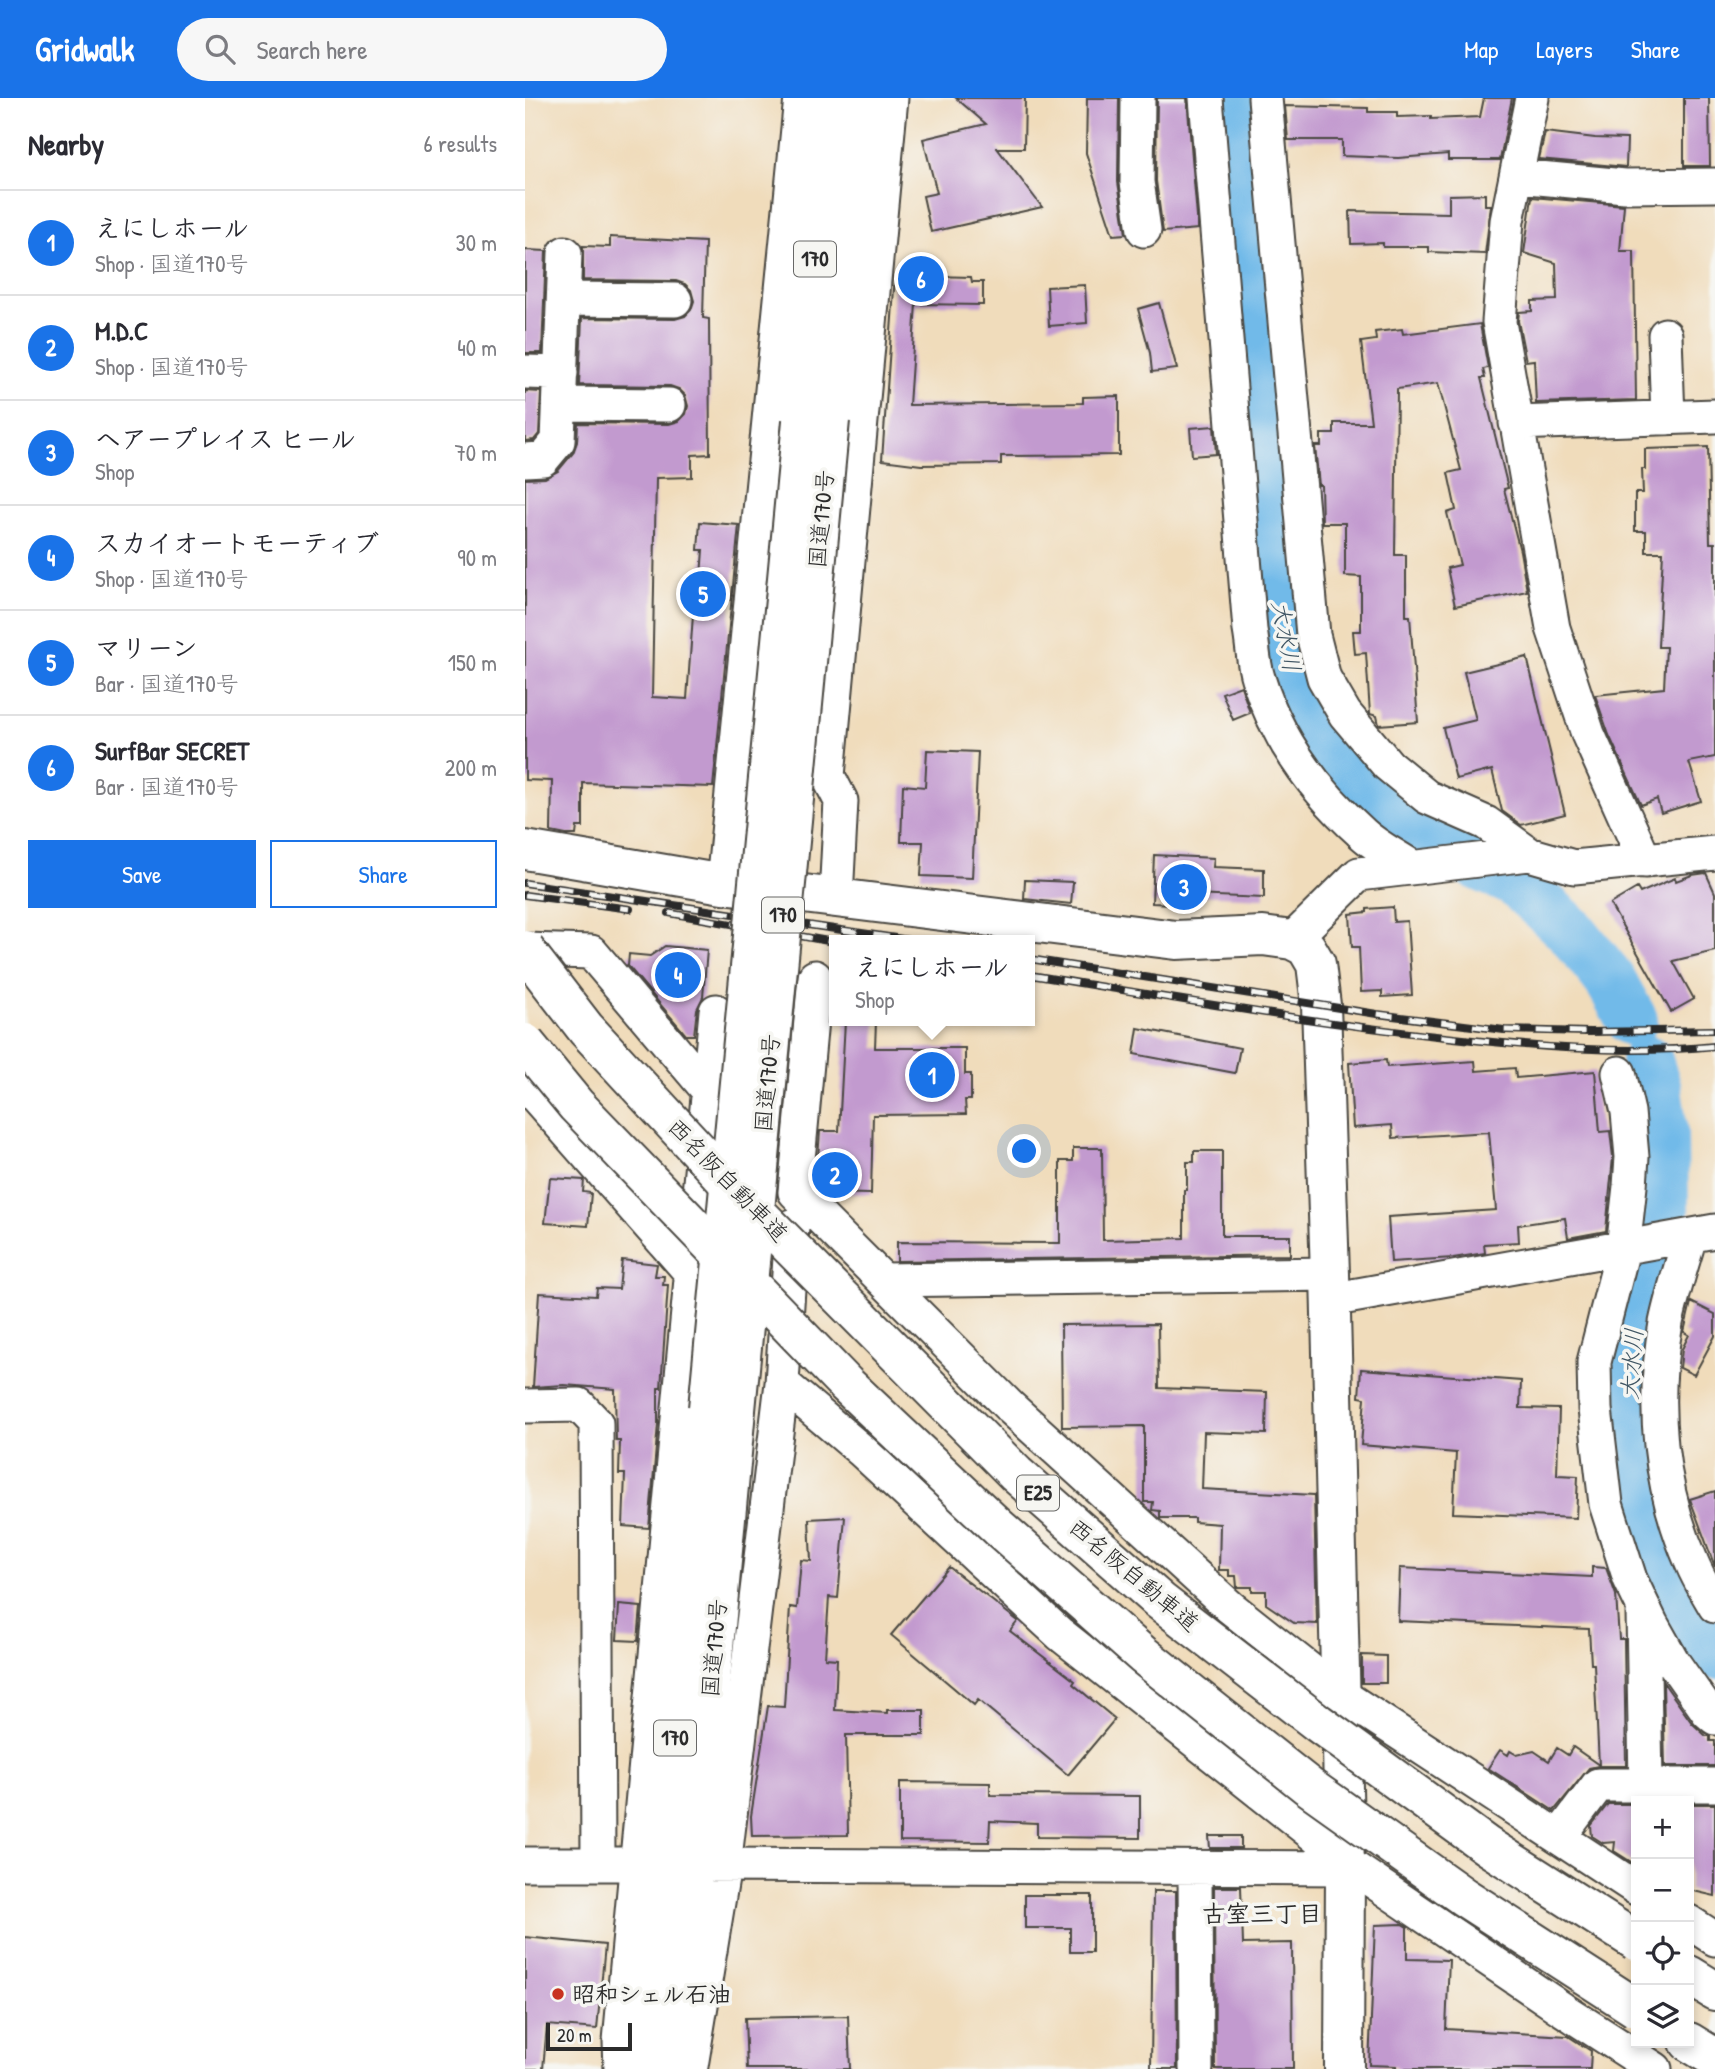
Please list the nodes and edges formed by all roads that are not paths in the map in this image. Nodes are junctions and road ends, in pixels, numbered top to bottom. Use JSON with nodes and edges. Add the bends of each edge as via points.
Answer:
{"nodes":[{"id":1,"x":801,"y":98,"type":"edge"},
{"id":2,"x":828,"y":98,"type":"edge"},
{"id":3,"x":865,"y":98,"type":"edge"},
{"id":4,"x":891,"y":98,"type":"edge"},
{"id":5,"x":1137,"y":98,"type":"edge"},
{"id":6,"x":1206,"y":98,"type":"edge"},
{"id":7,"x":1265,"y":98,"type":"edge"},
{"id":8,"x":1532,"y":98,"type":"edge"},
{"id":9,"x":1517,"y":176,"type":"junction"},
{"id":10,"x":1715,"y":185,"type":"edge"},
{"id":11,"x":1143,"y":230,"type":"dead end"},
{"id":12,"x":565,"y":253,"type":"dead end"},
{"id":13,"x":564,"y":299,"type":"junction"},
{"id":14,"x":675,"y":300,"type":"dead end"},
{"id":15,"x":1665,"y":335,"type":"dead end"},
{"id":16,"x":525,"y":372,"type":"edge"},
{"id":17,"x":560,"y":389,"type":"junction"},
{"id":18,"x":669,"y":405,"type":"dead end"},
{"id":19,"x":1715,"y":416,"type":"edge"},
{"id":20,"x":1668,"y":418,"type":"junction"},
{"id":21,"x":816,"y":420,"type":"junction"},
{"id":22,"x":1516,"y":423,"type":"junction"},
{"id":23,"x":525,"y":460,"type":"edge"},
{"id":24,"x":525,"y":850,"type":"edge"},
{"id":25,"x":1715,"y":853,"type":"edge"},
{"id":26,"x":1520,"y":855,"type":"junction"},
{"id":27,"x":1645,"y":861,"type":"junction"},
{"id":28,"x":1419,"y":867,"type":"junction"},
{"id":29,"x":723,"y":884,"type":"junction"},
{"id":30,"x":836,"y":898,"type":"junction"},
{"id":31,"x":1292,"y":940,"type":"junction"},
{"id":32,"x":525,"y":950,"type":"edge"},
{"id":33,"x":815,"y":977,"type":"dead end"},
{"id":34,"x":716,"y":1011,"type":"dead end"},
{"id":35,"x":525,"y":1043,"type":"edge"},
{"id":36,"x":1619,"y":1073,"type":"dead end"},
{"id":37,"x":525,"y":1084,"type":"edge"},
{"id":38,"x":709,"y":1091,"type":"junction"},
{"id":39,"x":795,"y":1192,"type":"junction"},
{"id":40,"x":1695,"y":1235,"type":"edge"},
{"id":41,"x":1627,"y":1248,"type":"junction"},
{"id":42,"x":693,"y":1275,"type":"junction"},
{"id":43,"x":883,"y":1280,"type":"junction"},
{"id":44,"x":1331,"y":1287,"type":"junction"},
{"id":45,"x":782,"y":1382,"type":"junction"},
{"id":46,"x":525,"y":1406,"type":"edge"},
{"id":47,"x":1643,"y":1606,"type":"junction"},
{"id":48,"x":1715,"y":1606,"type":"edge"},
{"id":49,"x":1340,"y":1694,"type":"junction"},
{"id":50,"x":1715,"y":1718,"type":"edge"},
{"id":51,"x":1646,"y":1785,"type":"junction"},
{"id":52,"x":1715,"y":1785,"type":"edge"},
{"id":53,"x":1559,"y":1838,"type":"junction"},
{"id":54,"x":598,"y":1863,"type":"junction"},
{"id":55,"x":525,"y":1864,"type":"edge"},
{"id":56,"x":679,"y":1865,"type":"junction"},
{"id":57,"x":1345,"y":1865,"type":"junction"},
{"id":58,"x":1195,"y":1868,"type":"junction"},
{"id":59,"x":1631,"y":1885,"type":"edge"},
{"id":60,"x":1694,"y":1925,"type":"edge"},
{"id":61,"x":1631,"y":1938,"type":"edge"},
{"id":62,"x":1715,"y":1939,"type":"edge"},
{"id":63,"x":1694,"y":1978,"type":"edge"},
{"id":64,"x":1715,"y":1991,"type":"edge"},
{"id":65,"x":1631,"y":2005,"type":"edge"},
{"id":66,"x":1694,"y":2045,"type":"edge"},
{"id":67,"x":1715,"y":2058,"type":"edge"},
{"id":68,"x":621,"y":2069,"type":"edge"},
{"id":69,"x":643,"y":2069,"type":"edge"},
{"id":70,"x":675,"y":2069,"type":"edge"},
{"id":71,"x":691,"y":2069,"type":"edge"},
{"id":72,"x":1196,"y":2069,"type":"edge"},
{"id":73,"x":1344,"y":2069,"type":"edge"},
{"id":74,"x":1655,"y":2069,"type":"edge"}],
"edges":[{"from":1,"to":29,"type":"street"},
{"from":2,"to":21,"type":"main road","name":"国道170号","number":"170"},
{"from":3,"to":21,"type":"main road","name":"国道170号","number":"170"},
{"from":4,"to":30,"type":"street","via":[[828,776],[841,801]]},
{"from":5,"to":11,"type":"street","via":[[1137,182]]},
{"from":6,"to":28,"type":"street","via":[[1257,676],[1294,757],[1331,801],[1364,835]]},
{"from":7,"to":26,"type":"street","via":[[1313,635],[1324,678],[1345,714],[1388,765],[1427,797],[1486,823]]},
{"from":8,"to":9,"type":"street"},
{"from":9,"to":10,"type":"street","via":[[1625,186]]},
{"from":9,"to":22,"type":"street","via":[[1507,221],[1499,321]]},
{"from":12,"to":13,"type":"street"},
{"from":13,"to":14,"type":"street"},
{"from":13,"to":17,"type":"street"},
{"from":15,"to":20,"type":"street"},
{"from":16,"to":17,"type":"street"},
{"from":17,"to":18,"type":"street"},
{"from":17,"to":23,"type":"street","via":[[558,441],[543,459]]},
{"from":19,"to":20,"type":"street"},
{"from":20,"to":22,"type":"street"},
{"from":21,"to":56,"type":"main road","name":"国道170号","number":"170","bridge":true},
{"from":22,"to":27,"type":"street","via":[[1553,628],[1588,734]]},
{"from":24,"to":29,"type":"main road"},
{"from":25,"to":27,"type":"street"},
{"from":26,"to":27,"type":"street","via":[[1574,867]]},
{"from":26,"to":28,"type":"street"},
{"from":28,"to":31,"type":"street","via":[[1359,874]]},
{"from":29,"to":30,"type":"main road"},
{"from":30,"to":31,"type":"main road","via":[[1176,940],[1263,936]]},
{"from":31,"to":44,"type":"main road","via":[[1305,947],[1316,964]]},
{"from":32,"to":38,"type":"street","via":[[591,952]]},
{"from":32,"to":61,"type":"main road","name":"西名阪自動車道","number":"E25","bridge":true,"via":[[586,1029],[746,1202],[1016,1474],[1160,1601],[1318,1723],[1487,1846]]},
{"from":33,"to":39,"type":"street"},
{"from":34,"to":38,"type":"street"},
{"from":35,"to":65,"type":"main road","number":"E25","bridge":true,"via":[[576,1105],[846,1384],[1143,1656],[1363,1826]]},
{"from":36,"to":41,"type":"street","via":[[1632,1157]]},
{"from":37,"to":42,"type":"street"},
{"from":38,"to":39,"type":"street"},
{"from":38,"to":42,"type":"street"},
{"from":39,"to":43,"type":"street"},
{"from":39,"to":45,"type":"street"},
{"from":40,"to":41,"type":"street"},
{"from":40,"to":48,"type":"street","via":[[1667,1322],[1658,1415],[1673,1508],[1692,1564]]},
{"from":41,"to":44,"type":"street"},
{"from":41,"to":47,"type":"street","via":[[1594,1362],[1595,1409],[1606,1504],[1629,1579]]},
{"from":42,"to":56,"type":"street"},
{"from":43,"to":44,"type":"street"},
{"from":43,"to":49,"type":"street","via":[[1010,1406],[1221,1598]]},
{"from":44,"to":49,"type":"main road"},
{"from":45,"to":56,"type":"street"},
{"from":45,"to":57,"type":"street","via":[[1060,1634],[1314,1835]]},
{"from":46,"to":54,"type":"street","via":[[579,1405],[596,1423]]},
{"from":47,"to":50,"type":"street","via":[[1674,1662]]},
{"from":47,"to":51,"type":"street"},
{"from":49,"to":53,"type":"street"},
{"from":49,"to":57,"type":"main road"},
{"from":51,"to":52,"type":"street"},
{"from":51,"to":53,"type":"street","via":[[1598,1785]]},
{"from":53,"to":59,"type":"street"},
{"from":54,"to":55,"type":"street"},
{"from":54,"to":56,"type":"street"},
{"from":56,"to":58,"type":"street"},
{"from":56,"to":68,"type":"street","via":[[620,2041]]},
{"from":56,"to":69,"type":"main road","name":"国道170号","number":"170"},
{"from":56,"to":70,"type":"main road","name":"国道170号","number":"170"},
{"from":56,"to":71,"type":"street"},
{"from":57,"to":58,"type":"street"},
{"from":57,"to":73,"type":"main road"},
{"from":57,"to":74,"type":"street"},
{"from":58,"to":72,"type":"street"},
{"from":60,"to":62,"type":"street"},
{"from":63,"to":64,"type":"main road"},
{"from":66,"to":67,"type":"main road"}]}
